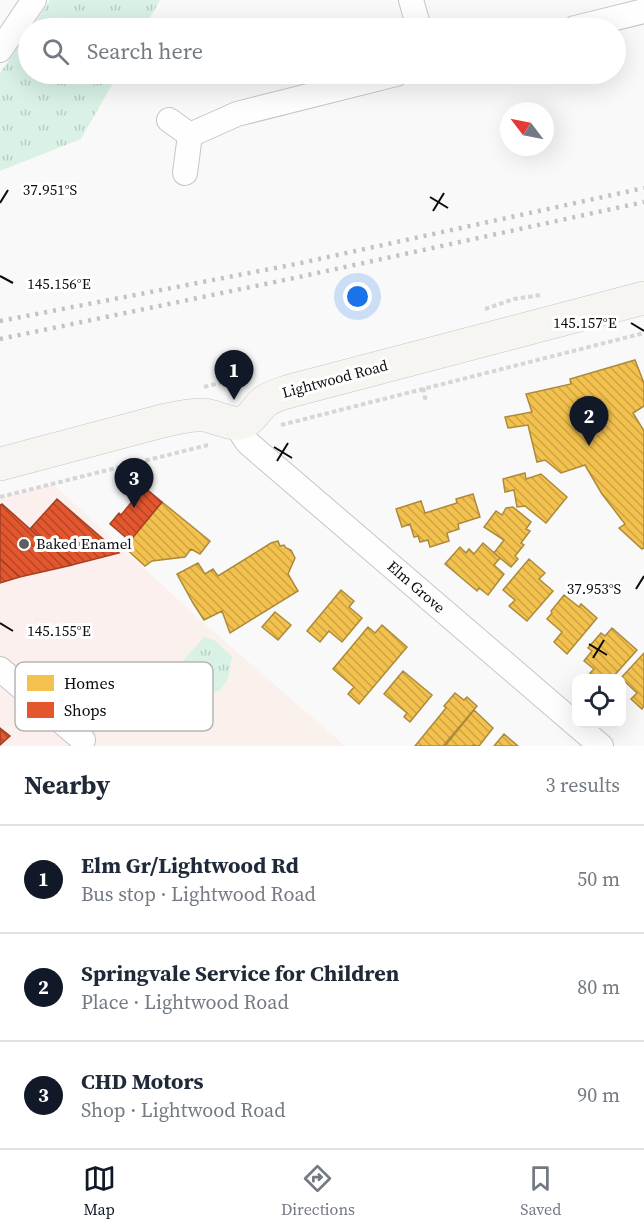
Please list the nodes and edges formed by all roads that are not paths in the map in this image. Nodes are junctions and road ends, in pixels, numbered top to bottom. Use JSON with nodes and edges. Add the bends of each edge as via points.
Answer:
{"nodes":[{"id":1,"x":34,"y":0,"type":"edge"},
{"id":2,"x":411,"y":0,"type":"edge"},
{"id":3,"x":644,"y":11,"type":"edge"},
{"id":4,"x":22,"y":18,"type":"edge"},
{"id":5,"x":416,"y":18,"type":"edge"},
{"id":6,"x":616,"y":18,"type":"edge"},
{"id":7,"x":18,"y":24,"type":"edge"},
{"id":8,"x":0,"y":50,"type":"edge"},
{"id":9,"x":356,"y":84,"type":"edge"},
{"id":10,"x":169,"y":120,"type":"dead end"},
{"id":11,"x":190,"y":135,"type":"junction"},
{"id":12,"x":185,"y":172,"type":"dead end"},
{"id":13,"x":644,"y":297,"type":"edge"},
{"id":14,"x":239,"y":430,"type":"junction"},
{"id":15,"x":0,"y":464,"type":"edge"},
{"id":16,"x":0,"y":669,"type":"edge"},
{"id":17,"x":15,"y":682,"type":"edge"},
{"id":18,"x":72,"y":731,"type":"edge"},
{"id":19,"x":83,"y":740,"type":"dead end"},
{"id":20,"x":601,"y":746,"type":"edge"}],
"edges":[{"from":1,"to":4,"type":"street"},
{"from":2,"to":5,"type":"street"},
{"from":3,"to":6,"type":"street"},
{"from":7,"to":8,"type":"street"},
{"from":9,"to":11,"type":"street","via":[[237,114]]},
{"from":10,"to":11,"type":"street"},
{"from":11,"to":12,"type":"street"},
{"from":13,"to":14,"type":"main road","name":"Lightwood Road","via":[[290,390],[262,404]]},
{"from":14,"to":15,"type":"main road","via":[[214,417],[194,415]]},
{"from":14,"to":20,"type":"street","name":"Elm Grove","via":[[257,451]]},
{"from":16,"to":17,"type":"street"},
{"from":18,"to":19,"type":"street"}]}
